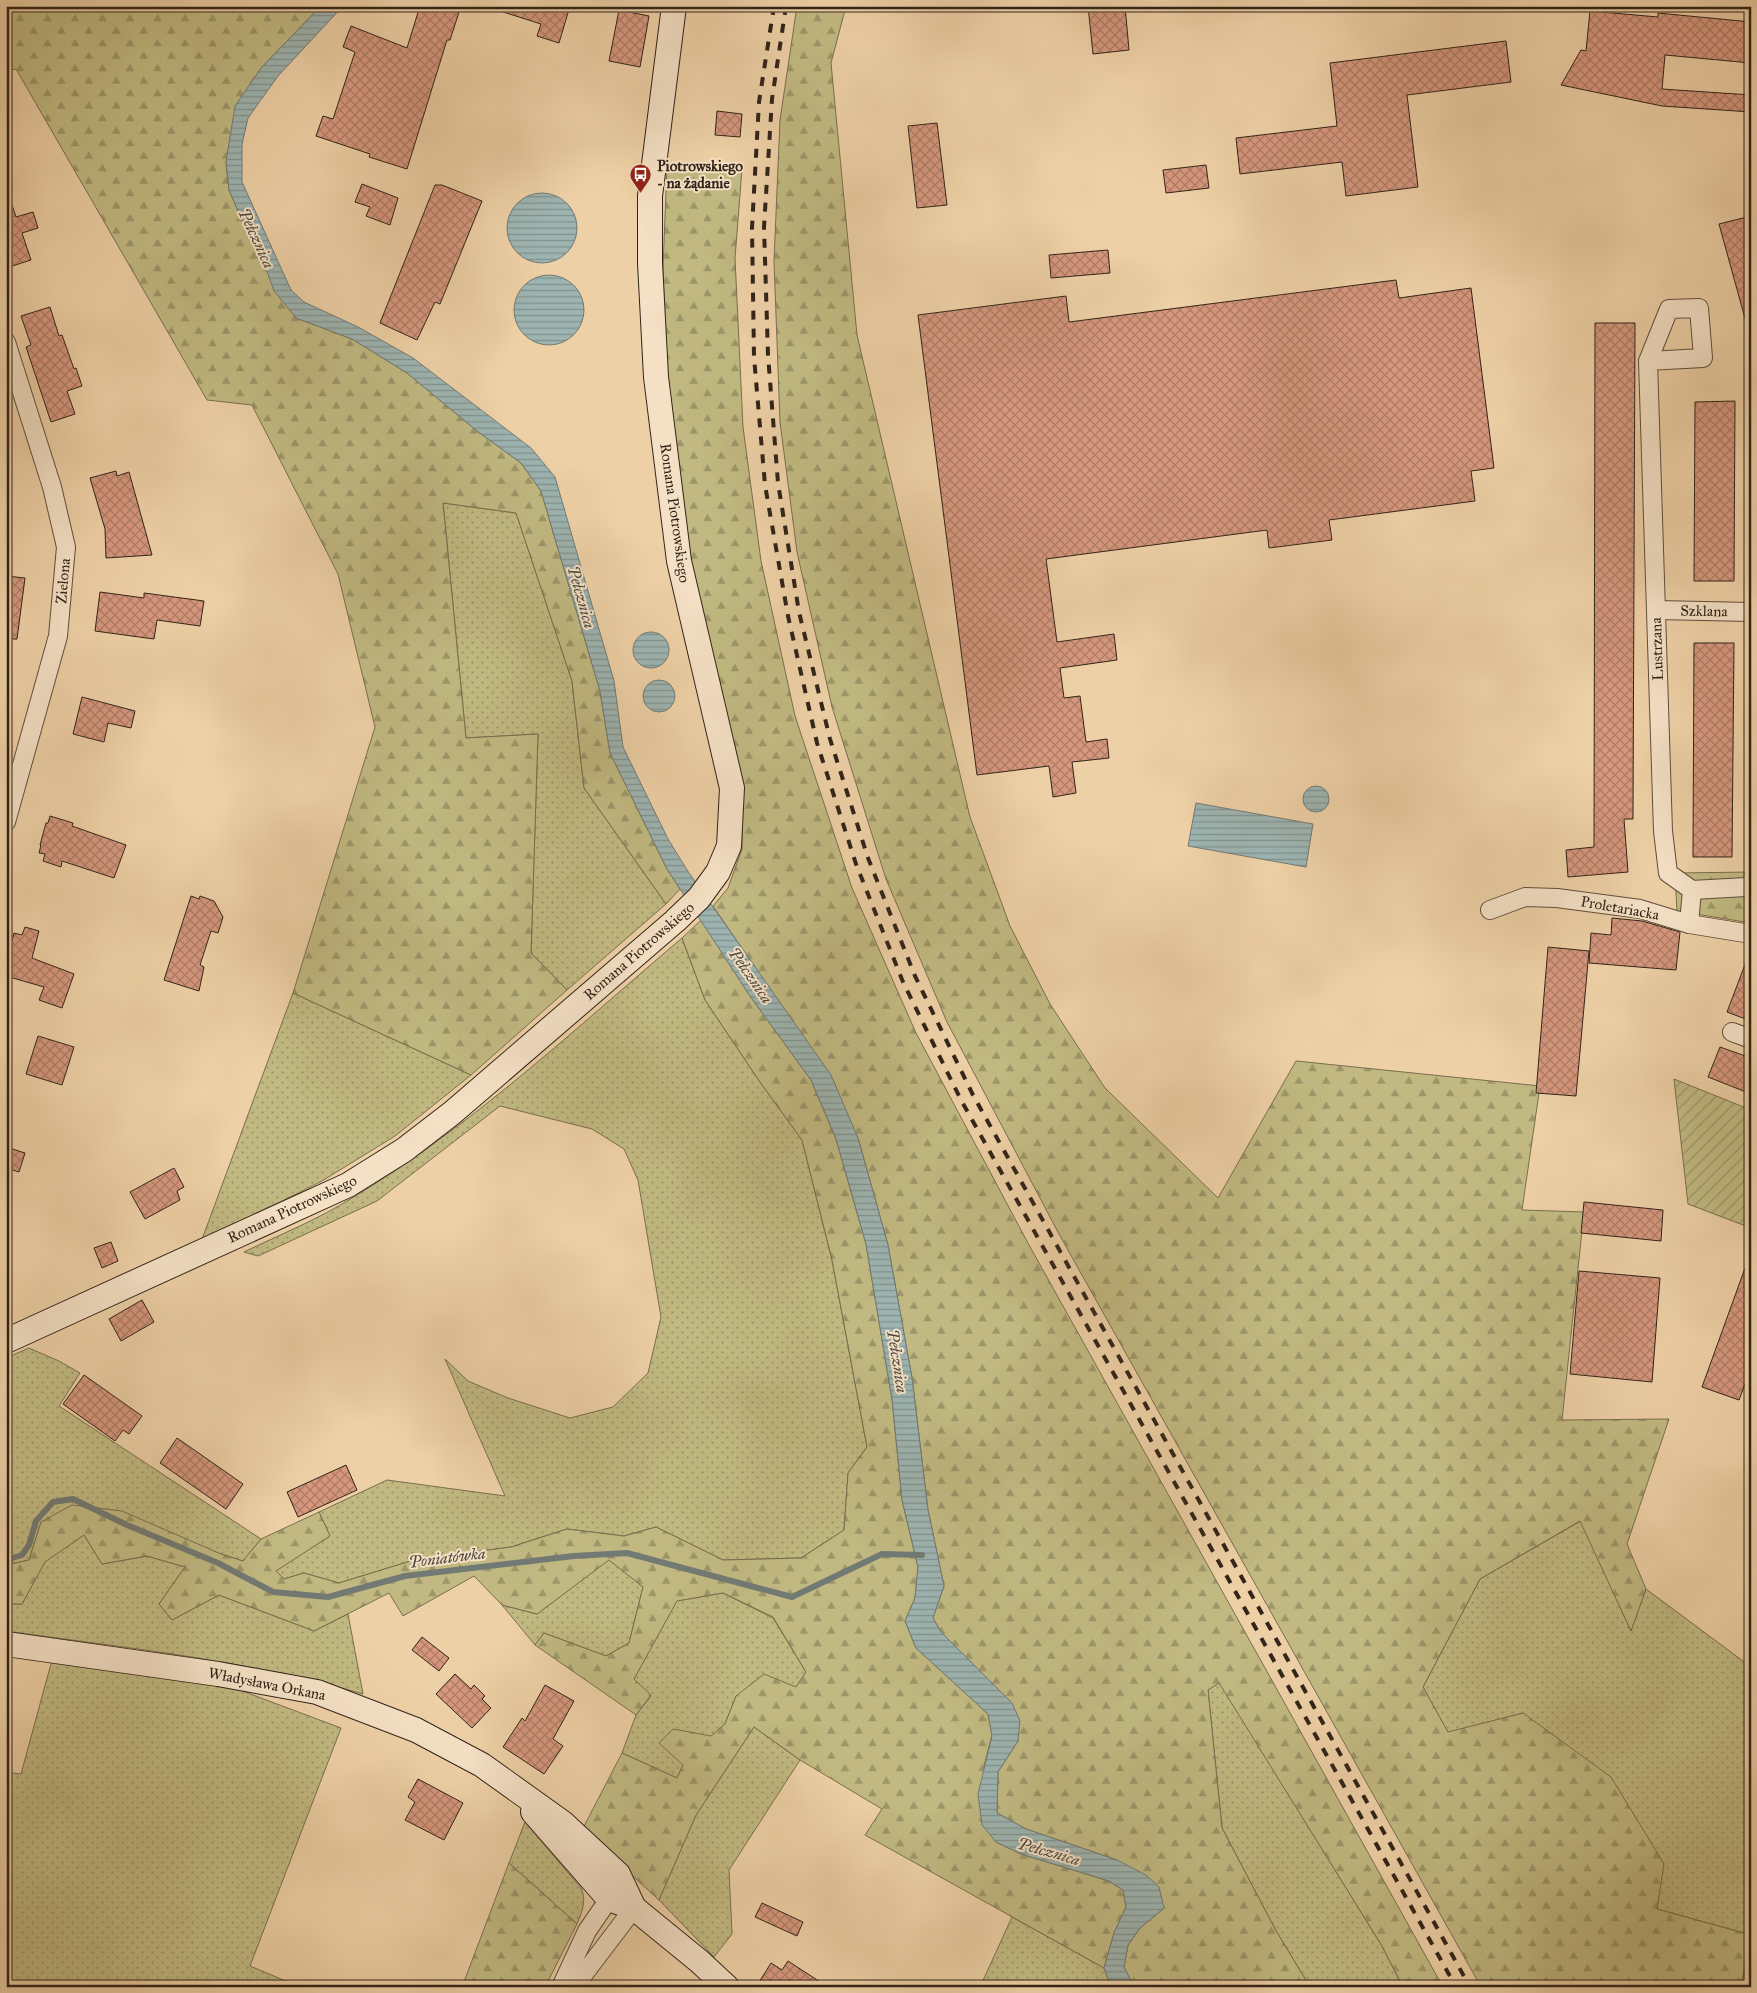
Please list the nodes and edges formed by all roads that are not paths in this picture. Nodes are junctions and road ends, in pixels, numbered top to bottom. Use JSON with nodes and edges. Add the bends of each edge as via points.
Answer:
{"nodes":[{"id":1,"x":674,"y":6,"type":"edge"},
{"id":2,"x":6,"y":342,"type":"edge"},
{"id":3,"x":1648,"y":362,"type":"dead end"},
{"id":4,"x":1656,"y":610,"type":"junction"},
{"id":5,"x":1751,"y":612,"type":"edge"},
{"id":6,"x":6,"y":822,"type":"edge"},
{"id":7,"x":1751,"y":883,"type":"edge"},
{"id":8,"x":1692,"y":890,"type":"junction"},
{"id":9,"x":1490,"y":910,"type":"dead end"},
{"id":10,"x":1689,"y":924,"type":"junction"},
{"id":11,"x":1751,"y":934,"type":"edge"},
{"id":12,"x":1732,"y":1032,"type":"dead end"},
{"id":13,"x":1751,"y":1039,"type":"edge"},
{"id":14,"x":6,"y":1341,"type":"edge"},
{"id":15,"x":6,"y":1644,"type":"edge"},
{"id":16,"x":509,"y":1784,"type":"junction"},
{"id":17,"x":609,"y":1899,"type":"junction"},
{"id":18,"x":634,"y":1908,"type":"junction"},
{"id":19,"x":561,"y":1987,"type":"edge"},
{"id":20,"x":574,"y":1987,"type":"edge"},
{"id":21,"x":727,"y":1987,"type":"edge"}],
"edges":[{"from":1,"to":14,"type":"street","name":"Romana Piotrowskiego","via":[[650,196],[650,263],[656,377],[679,561],[732,788],[729,846],[718,872],[699,898],[675,921],[452,1113],[404,1150],[348,1185]]},
{"from":2,"to":6,"type":"street","name":"Zielona","via":[[52,487],[66,546],[58,636]]},
{"from":3,"to":4,"type":"street","name":"Lustrzana"},
{"from":4,"to":5,"type":"street","name":"Szklana"},
{"from":4,"to":8,"type":"street","name":"Lustrzana","via":[[1663,831],[1668,873]]},
{"from":7,"to":8,"type":"street","via":[[1746,887]]},
{"from":8,"to":10,"type":"street"},
{"from":9,"to":10,"type":"street","name":"Proletariacka","via":[[1524,897],[1557,898],[1640,909]]},
{"from":10,"to":11,"type":"street","name":"Proletariacka"},
{"from":12,"to":13,"type":"street"},
{"from":15,"to":16,"type":"street","name":"Władysława Orkana","via":[[218,1674],[317,1692],[416,1730],[482,1765]]},
{"from":16,"to":17,"type":"street","name":"Władysława Orkana"},
{"from":16,"to":18,"type":"street","name":"Władysława Orkana","via":[[563,1823],[618,1874]]},
{"from":17,"to":18,"type":"street","name":"Władysława Orkana"},
{"from":17,"to":19,"type":"street","via":[[587,1931]]},
{"from":18,"to":20,"type":"street"},
{"from":18,"to":21,"type":"street","name":"Władysława Orkana"}]}
